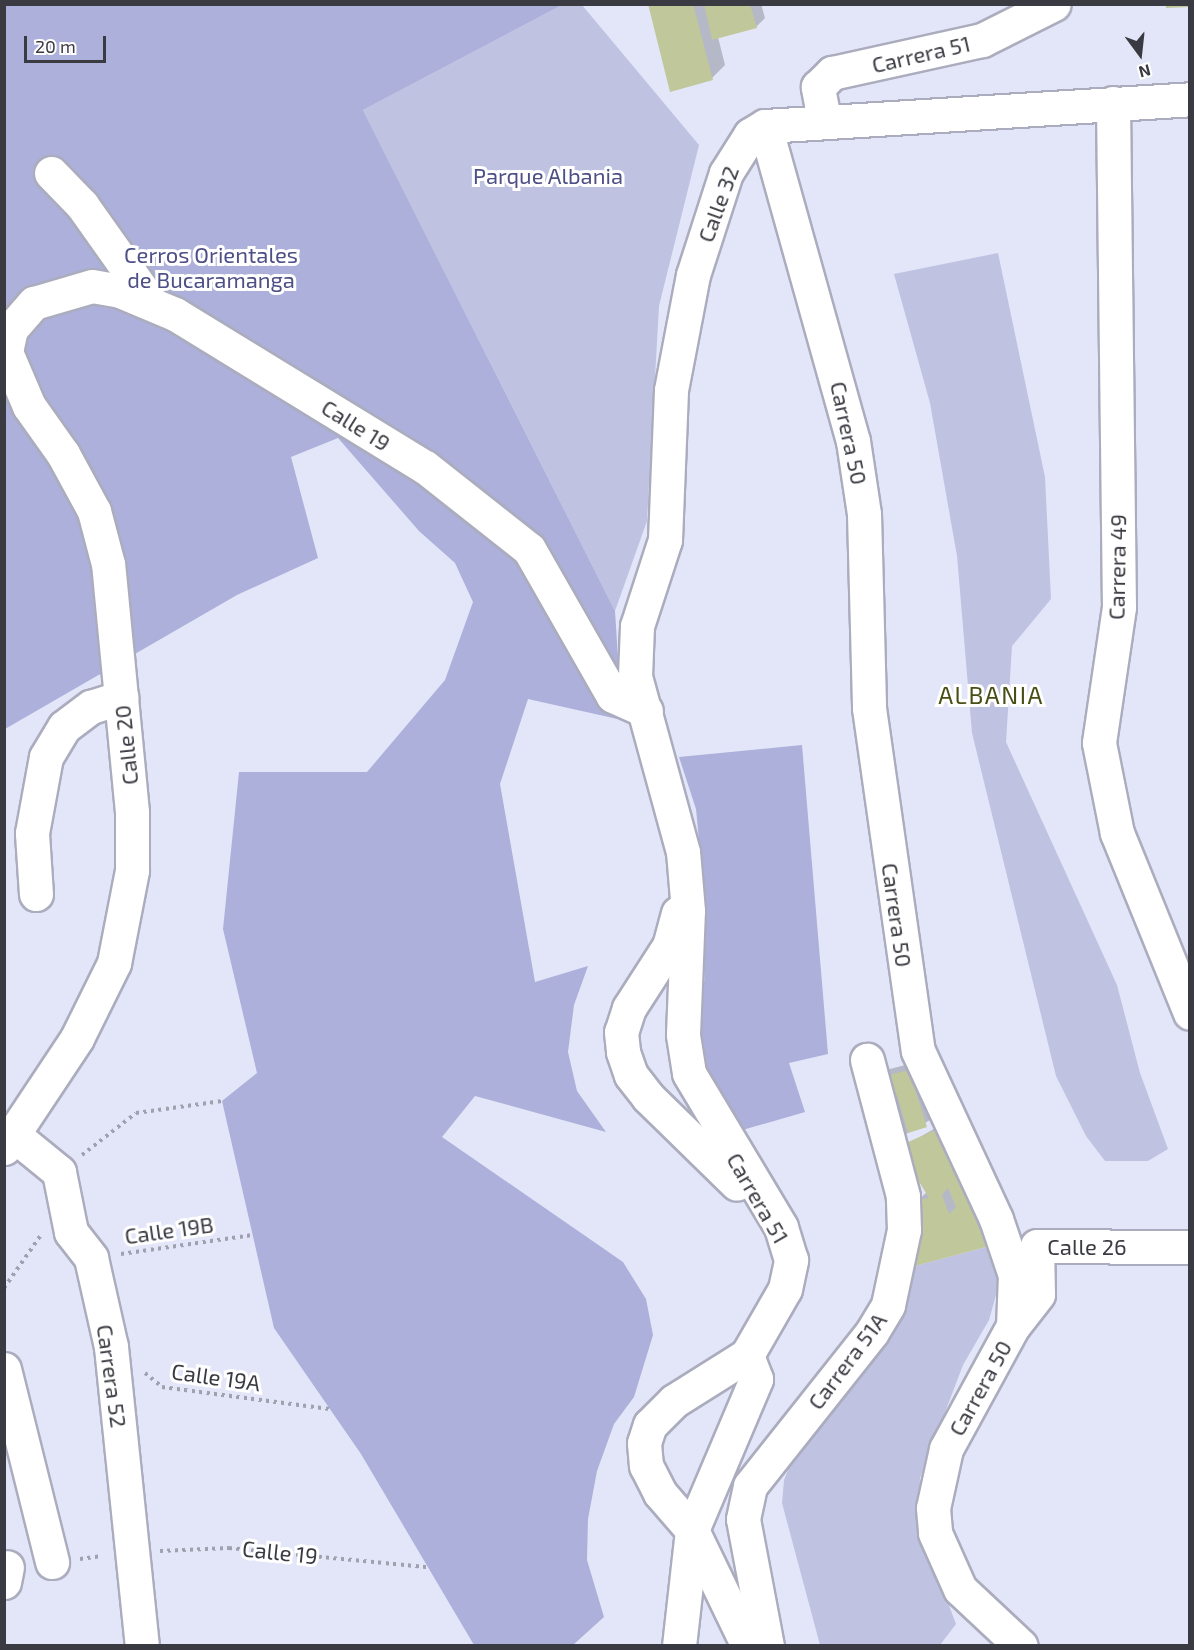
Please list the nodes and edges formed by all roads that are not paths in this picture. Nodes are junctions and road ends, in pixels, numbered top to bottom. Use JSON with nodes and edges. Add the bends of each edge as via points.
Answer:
{"nodes":[{"id":1,"x":1054,"y":4,"type":"edge"},
{"id":2,"x":1190,"y":99,"type":"edge"},
{"id":3,"x":1113,"y":103,"type":"junction"},
{"id":4,"x":824,"y":119,"type":"junction"},
{"id":5,"x":765,"y":126,"type":"junction"},
{"id":6,"x":51,"y":173,"type":"dead end"},
{"id":7,"x":152,"y":304,"type":"junction"},
{"id":8,"x":6,"y":352,"type":"edge"},
{"id":9,"x":120,"y":697,"type":"junction"},
{"id":10,"x":646,"y":711,"type":"junction"},
{"id":11,"x":685,"y":873,"type":"junction"},
{"id":12,"x":36,"y":894,"type":"dead end"},
{"id":13,"x":1190,"y":1013,"type":"edge"},
{"id":14,"x":867,"y":1060,"type":"dead end"},
{"id":15,"x":10,"y":1142,"type":"edge"},
{"id":16,"x":781,"y":1227,"type":"junction"},
{"id":17,"x":1190,"y":1247,"type":"edge"},
{"id":18,"x":1013,"y":1326,"type":"junction"},
{"id":19,"x":747,"y":1355,"type":"junction"},
{"id":20,"x":4,"y":1369,"type":"edge"},
{"id":21,"x":692,"y":1530,"type":"junction"},
{"id":22,"x":52,"y":1562,"type":"dead end"},
{"id":23,"x":142,"y":1646,"type":"edge"},
{"id":24,"x":679,"y":1646,"type":"edge"},
{"id":25,"x":748,"y":1646,"type":"edge"},
{"id":26,"x":767,"y":1646,"type":"edge"},
{"id":27,"x":1021,"y":1646,"type":"edge"}],
"edges":[{"from":1,"to":4,"type":"street","name":"Carrera 51","via":[[982,40],[832,73],[818,87]]},
{"from":2,"to":3,"type":"street"},
{"from":3,"to":4,"type":"street"},
{"from":3,"to":13,"type":"street","name":"Carrera 49","via":[[1119,607],[1099,743],[1117,833]]},
{"from":4,"to":5,"type":"street"},
{"from":5,"to":10,"type":"street","name":"Calle 32","via":[[750,135],[726,173],[679,344],[667,432],[665,540],[637,626],[633,656]]},
{"from":5,"to":18,"type":"street","name":"Carrera 50","via":[[853,441],[864,514],[869,708],[918,1051],[1010,1253],[1016,1298]]},
{"from":6,"to":7,"type":"street","via":[[82,205]]},
{"from":7,"to":8,"type":"street","name":"Calle 19","via":[[92,286],[51,295],[19,315]]},
{"from":7,"to":10,"type":"street","name":"Calle 19","via":[[216,337],[480,506],[530,549],[613,696]]},
{"from":8,"to":9,"type":"street","name":"Calle 20","via":[[29,406],[94,511],[108,564]]},
{"from":9,"to":12,"type":"street","via":[[91,707],[64,727],[46,758],[32,833]]},
{"from":9,"to":15,"type":"street","name":"Calle 20","via":[[132,812],[132,870],[114,963],[77,1038]]},
{"from":10,"to":11,"type":"street","name":"Carrera 51","via":[[672,797]]},
{"from":11,"to":16,"type":"street","name":"Carrera 51","via":[[683,1034],[688,1073]]},
{"from":11,"to":16,"type":"street","via":[[669,946],[629,1008],[621,1032],[623,1052],[631,1075],[648,1097]]},
{"from":14,"to":26,"type":"street","name":"Carrera 51A","via":[[903,1196],[904,1230],[888,1305],[872,1332],[750,1486],[743,1519]]},
{"from":15,"to":23,"type":"street","name":"Carrera 52","via":[[63,1185],[71,1232],[91,1258],[111,1347]]},
{"from":16,"to":19,"type":"street","name":"Carrera 51","via":[[791,1260],[785,1289]]},
{"from":17,"to":18,"type":"street","name":"Calle 26","via":[[1037,1246],[1038,1294]]},
{"from":18,"to":27,"type":"street","name":"Carrera 50","via":[[946,1449],[933,1508],[935,1533],[960,1589]]},
{"from":19,"to":21,"type":"street","via":[[756,1379]]},
{"from":19,"to":21,"type":"street","name":"Carrera 51","via":[[674,1401],[647,1434],[646,1466],[660,1493]]},
{"from":20,"to":22,"type":"street"},
{"from":21,"to":24,"type":"street"},
{"from":21,"to":25,"type":"street","name":"Carrera 51"}]}
